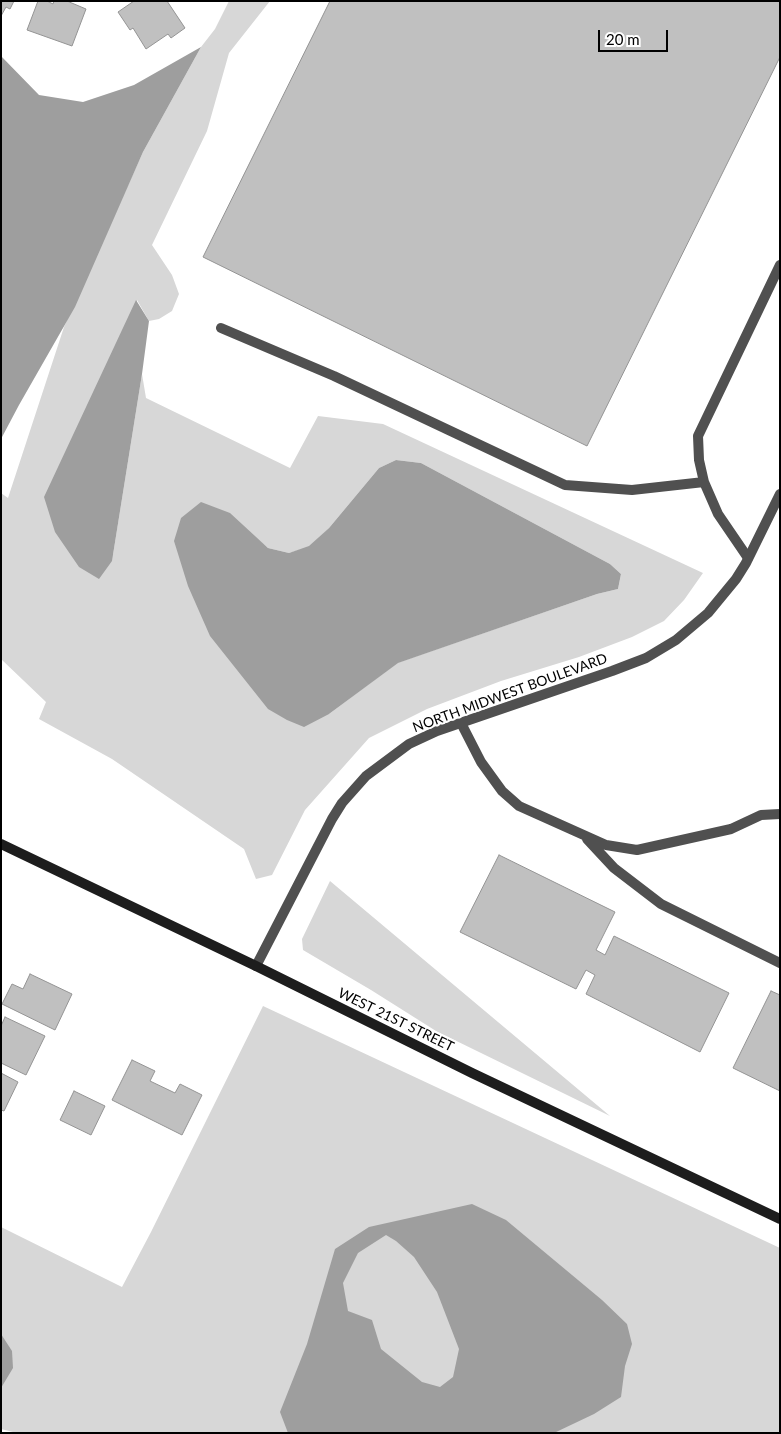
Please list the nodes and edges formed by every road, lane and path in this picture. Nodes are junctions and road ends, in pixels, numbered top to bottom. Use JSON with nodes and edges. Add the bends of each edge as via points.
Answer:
{"nodes":[{"id":1,"x":780,"y":265,"type":"edge"},
{"id":2,"x":221,"y":328,"type":"dead end"},
{"id":3,"x":704,"y":482,"type":"junction"},
{"id":4,"x":780,"y":494,"type":"edge"},
{"id":5,"x":748,"y":558,"type":"junction"},
{"id":6,"x":461,"y":722,"type":"junction"},
{"id":7,"x":780,"y":814,"type":"edge"},
{"id":8,"x":584,"y":835,"type":"junction"},
{"id":9,"x":3,"y":848,"type":"edge"},
{"id":10,"x":780,"y":964,"type":"edge"},
{"id":11,"x":256,"y":966,"type":"junction"},
{"id":12,"x":780,"y":1219,"type":"edge"}],
"edges":[{"from":1,"to":3,"type":"street","via":[[698,436]]},
{"from":2,"to":3,"type":"street","via":[[334,376],[564,485],[632,490]]},
{"from":3,"to":5,"type":"street","via":[[718,514]]},
{"from":4,"to":5,"type":"street","name":"NORTH MIDWEST BOULEVARD"},
{"from":5,"to":6,"type":"street","name":"NORTH MIDWEST BOULEVARD","via":[[736,579],[708,613],[657,652],[612,671]]},
{"from":6,"to":8,"type":"street","via":[[502,791],[519,806]]},
{"from":6,"to":11,"type":"street","name":"NORTH MIDWEST BOULEVARD","via":[[409,744],[355,788],[337,810]]},
{"from":7,"to":8,"type":"street","via":[[760,815],[731,829],[637,850],[606,845]]},
{"from":8,"to":10,"type":"street","via":[[614,868],[661,904]]},
{"from":9,"to":11,"type":"street","name":"WEST 21ST STREET"},
{"from":11,"to":12,"type":"street","name":"WEST 21ST STREET"}]}
